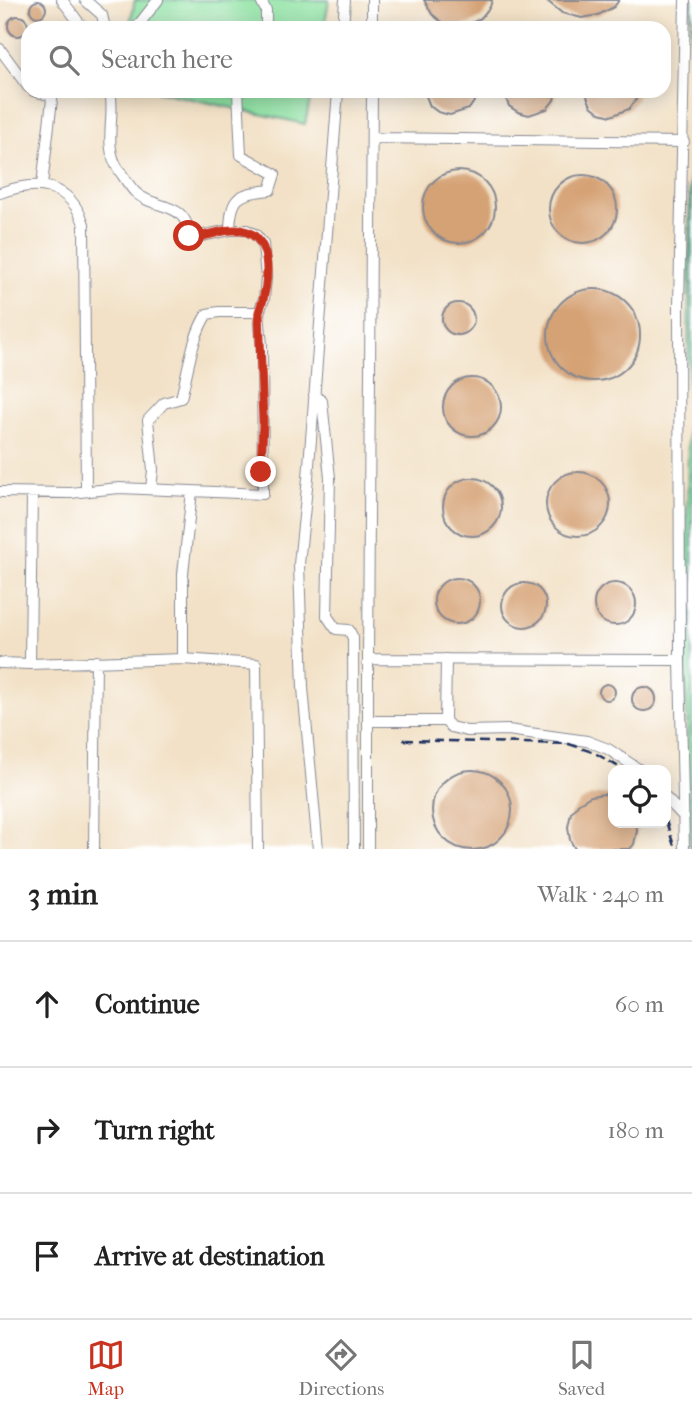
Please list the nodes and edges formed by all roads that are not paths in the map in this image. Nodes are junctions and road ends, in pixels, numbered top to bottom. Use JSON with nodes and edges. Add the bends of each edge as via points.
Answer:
{"nodes":[{"id":1,"x":62,"y":0,"type":"edge"},
{"id":2,"x":86,"y":0,"type":"edge"},
{"id":3,"x":158,"y":0,"type":"edge"},
{"id":4,"x":260,"y":0,"type":"edge"},
{"id":5,"x":345,"y":0,"type":"edge"},
{"id":6,"x":372,"y":0,"type":"edge"},
{"id":7,"x":685,"y":0,"type":"edge"},
{"id":8,"x":78,"y":21,"type":"edge"},
{"id":9,"x":103,"y":21,"type":"edge"},
{"id":10,"x":142,"y":21,"type":"edge"},
{"id":11,"x":265,"y":21,"type":"edge"},
{"id":12,"x":344,"y":21,"type":"edge"},
{"id":13,"x":372,"y":21,"type":"edge"},
{"id":14,"x":0,"y":49,"type":"edge"},
{"id":15,"x":21,"y":78,"type":"edge"},
{"id":16,"x":52,"y":98,"type":"edge"},
{"id":17,"x":111,"y":98,"type":"edge"},
{"id":18,"x":238,"y":98,"type":"edge"},
{"id":19,"x":337,"y":98,"type":"edge"},
{"id":20,"x":372,"y":98,"type":"edge"},
{"id":21,"x":372,"y":138,"type":"junction"},
{"id":22,"x":684,"y":142,"type":"junction"},
{"id":23,"x":43,"y":185,"type":"junction"},
{"id":24,"x":0,"y":193,"type":"edge"},
{"id":25,"x":230,"y":230,"type":"junction"},
{"id":26,"x":259,"y":312,"type":"junction"},
{"id":27,"x":314,"y":396,"type":"junction"},
{"id":28,"x":151,"y":489,"type":"junction"},
{"id":29,"x":86,"y":491,"type":"junction"},
{"id":30,"x":191,"y":491,"type":"junction"},
{"id":31,"x":0,"y":492,"type":"edge"},
{"id":32,"x":32,"y":494,"type":"junction"},
{"id":33,"x":183,"y":659,"type":"junction"},
{"id":34,"x":368,"y":659,"type":"junction"},
{"id":35,"x":446,"y":659,"type":"junction"},
{"id":36,"x":680,"y":660,"type":"junction"},
{"id":37,"x":96,"y":661,"type":"junction"},
{"id":38,"x":0,"y":663,"type":"edge"},
{"id":39,"x":30,"y":664,"type":"junction"},
{"id":40,"x":368,"y":721,"type":"junction"},
{"id":41,"x":446,"y":721,"type":"junction"},
{"id":42,"x":632,"y":765,"type":"edge"},
{"id":43,"x":671,"y":803,"type":"edge"},
{"id":44,"x":684,"y":817,"type":"junction"},
{"id":45,"x":94,"y":849,"type":"edge"},
{"id":46,"x":258,"y":849,"type":"edge"},
{"id":47,"x":318,"y":849,"type":"edge"},
{"id":48,"x":354,"y":849,"type":"edge"},
{"id":49,"x":368,"y":849,"type":"edge"},
{"id":50,"x":684,"y":849,"type":"edge"}],
"edges":[{"from":1,"to":8,"type":"street"},
{"from":2,"to":9,"type":"street"},
{"from":3,"to":10,"type":"street"},
{"from":4,"to":11,"type":"street"},
{"from":5,"to":12,"type":"street"},
{"from":6,"to":13,"type":"street"},
{"from":7,"to":22,"type":"street"},
{"from":14,"to":15,"type":"street"},
{"from":16,"to":23,"type":"street"},
{"from":17,"to":25,"type":"street","via":[[110,149],[136,194],[181,214],[189,236]]},
{"from":18,"to":25,"type":"street","via":[[241,155],[275,174],[270,190],[244,193],[236,201]]},
{"from":19,"to":27,"type":"street"},
{"from":20,"to":21,"type":"street"},
{"from":21,"to":22,"type":"street"},
{"from":21,"to":34,"type":"street"},
{"from":22,"to":36,"type":"street","via":[[679,307]]},
{"from":23,"to":24,"type":"street"},
{"from":23,"to":29,"type":"street","via":[[73,203],[84,224]]},
{"from":25,"to":26,"type":"street","via":[[247,230],[263,244],[266,278]]},
{"from":26,"to":28,"type":"street","via":[[207,314],[202,322],[181,398],[164,403],[148,419]]},
{"from":26,"to":30,"type":"street","via":[[263,494]]},
{"from":27,"to":47,"type":"street","via":[[299,564],[303,688]]},
{"from":27,"to":48,"type":"street","via":[[322,401],[330,478],[327,616],[336,629],[349,630],[353,638]]},
{"from":28,"to":29,"type":"street"},
{"from":28,"to":30,"type":"street"},
{"from":29,"to":32,"type":"street"},
{"from":30,"to":33,"type":"street","via":[[184,563]]},
{"from":31,"to":32,"type":"street"},
{"from":32,"to":39,"type":"street"},
{"from":33,"to":37,"type":"street"},
{"from":33,"to":46,"type":"street","via":[[256,664]]},
{"from":34,"to":35,"type":"street"},
{"from":34,"to":40,"type":"street"},
{"from":35,"to":36,"type":"street"},
{"from":35,"to":41,"type":"street"},
{"from":36,"to":44,"type":"street"},
{"from":37,"to":39,"type":"street"},
{"from":37,"to":45,"type":"street"},
{"from":38,"to":39,"type":"street"},
{"from":40,"to":41,"type":"street"},
{"from":40,"to":49,"type":"street"},
{"from":41,"to":42,"type":"street","via":[[467,731],[508,730],[587,741]]},
{"from":43,"to":44,"type":"street"},
{"from":44,"to":50,"type":"street"}]}
